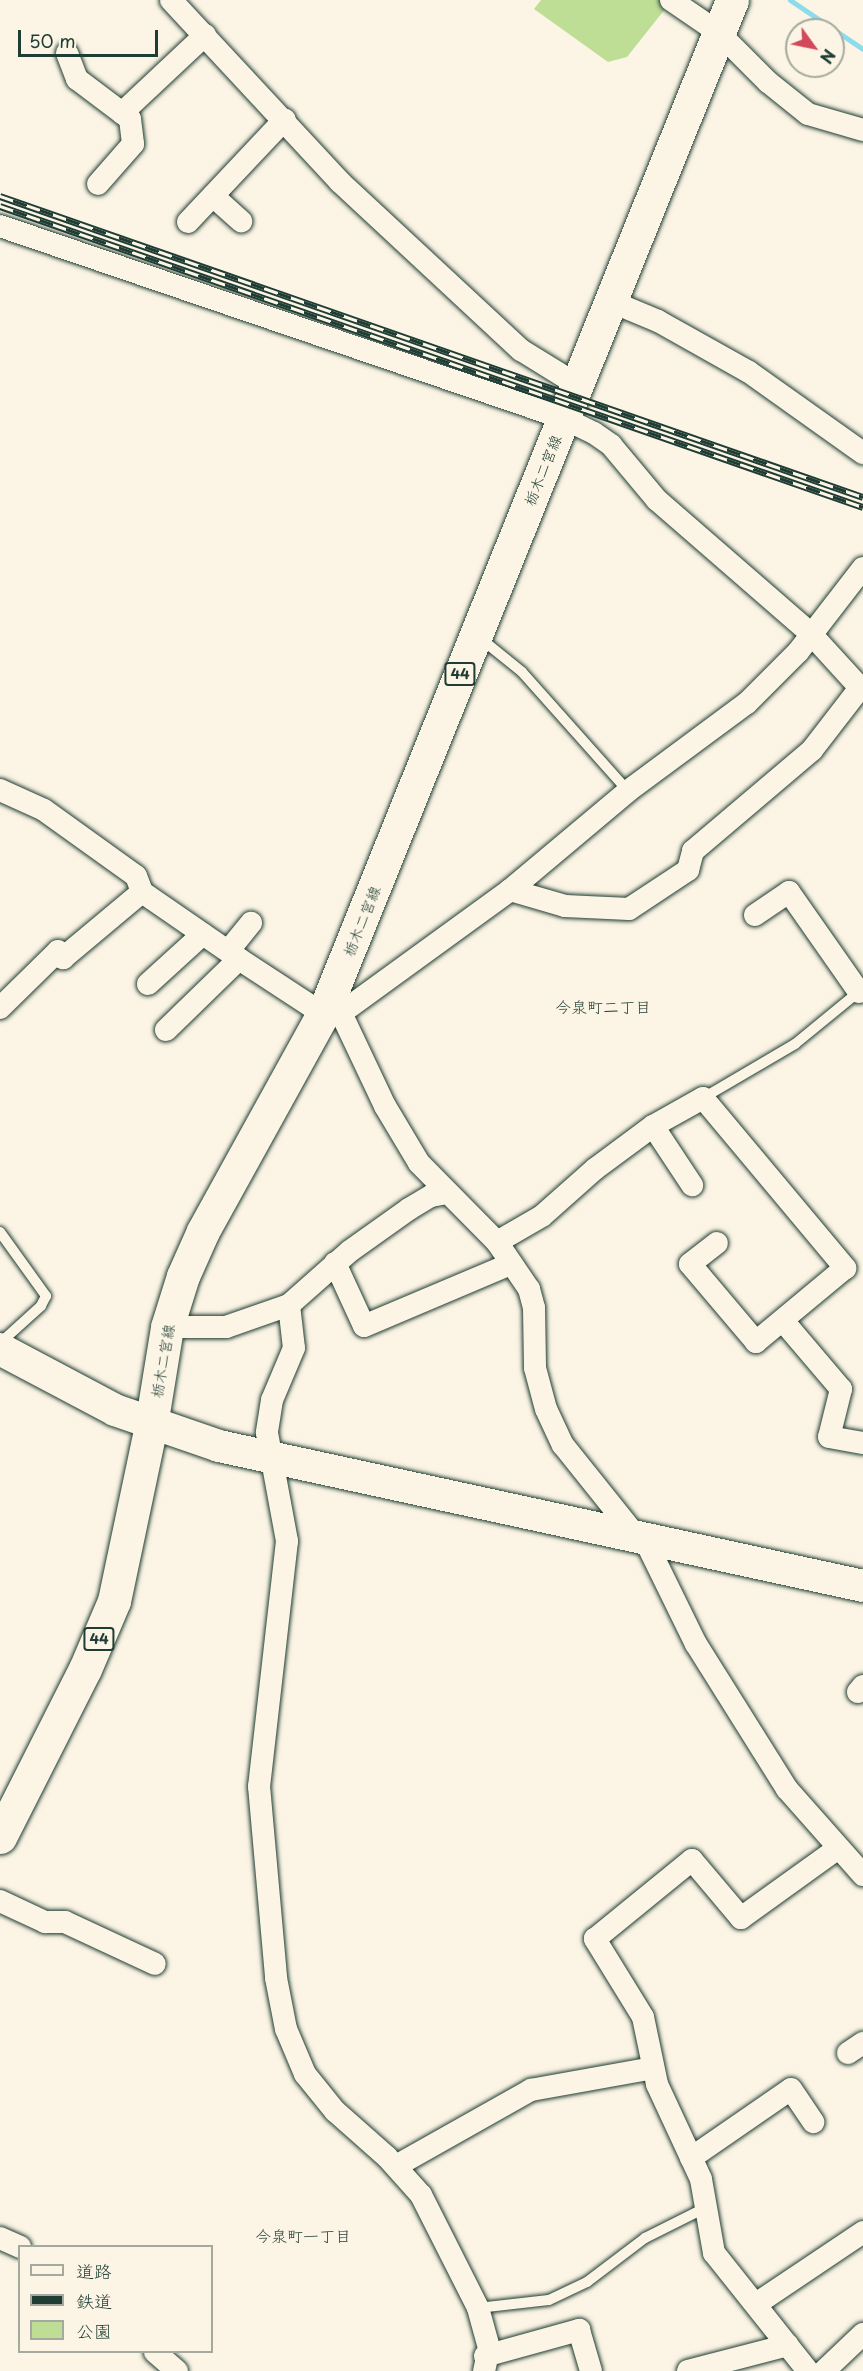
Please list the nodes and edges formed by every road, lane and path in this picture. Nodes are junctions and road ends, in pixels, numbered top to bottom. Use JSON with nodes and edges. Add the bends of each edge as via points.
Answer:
{"nodes":[{"id":1,"x":171,"y":0,"type":"edge"},
{"id":2,"x":671,"y":0,"type":"edge"},
{"id":3,"x":726,"y":14,"type":"edge"},
{"id":4,"x":205,"y":35,"type":"junction"},
{"id":5,"x":67,"y":53,"type":"dead end"},
{"id":6,"x":122,"y":113,"type":"junction"},
{"id":7,"x":285,"y":119,"type":"junction"},
{"id":8,"x":863,"y":130,"type":"edge"},
{"id":9,"x":98,"y":184,"type":"dead end"},
{"id":10,"x":213,"y":196,"type":"junction"},
{"id":11,"x":241,"y":221,"type":"dead end"},
{"id":12,"x":188,"y":222,"type":"dead end"},
{"id":13,"x":0,"y":226,"type":"edge"},
{"id":14,"x":610,"y":301,"type":"junction"},
{"id":15,"x":576,"y":384,"type":"junction"},
{"id":16,"x":563,"y":418,"type":"junction"},
{"id":17,"x":863,"y":453,"type":"edge"},
{"id":18,"x":863,"y":568,"type":"edge"},
{"id":19,"x":811,"y":634,"type":"junction"},
{"id":20,"x":476,"y":635,"type":"junction"},
{"id":21,"x":862,"y":690,"type":"edge"},
{"id":22,"x":0,"y":790,"type":"edge"},
{"id":23,"x":628,"y":791,"type":"junction"},
{"id":24,"x":510,"y":890,"type":"junction"},
{"id":25,"x":142,"y":892,"type":"junction"},
{"id":26,"x":755,"y":915,"type":"dead end"},
{"id":27,"x":251,"y":923,"type":"dead end"},
{"id":28,"x":202,"y":934,"type":"junction"},
{"id":29,"x":234,"y":955,"type":"junction"},
{"id":30,"x":148,"y":984,"type":"dead end"},
{"id":31,"x":861,"y":990,"type":"edge"},
{"id":32,"x":0,"y":1008,"type":"edge"},
{"id":33,"x":332,"y":1014,"type":"junction"},
{"id":34,"x":166,"y":1030,"type":"dead end"},
{"id":35,"x":703,"y":1098,"type":"junction"},
{"id":36,"x":653,"y":1126,"type":"junction"},
{"id":37,"x":692,"y":1185,"type":"dead end"},
{"id":38,"x":446,"y":1193,"type":"junction"},
{"id":39,"x":0,"y":1232,"type":"edge"},
{"id":40,"x":497,"y":1242,"type":"junction"},
{"id":41,"x":717,"y":1243,"type":"dead end"},
{"id":42,"x":335,"y":1263,"type":"junction"},
{"id":43,"x":512,"y":1264,"type":"junction"},
{"id":44,"x":289,"y":1305,"type":"junction"},
{"id":45,"x":784,"y":1322,"type":"junction"},
{"id":46,"x":167,"y":1327,"type":"junction"},
{"id":47,"x":0,"y":1343,"type":"edge"},
{"id":48,"x":0,"y":1349,"type":"edge"},
{"id":49,"x":151,"y":1425,"type":"junction"},
{"id":50,"x":863,"y":1443,"type":"edge"},
{"id":51,"x":270,"y":1460,"type":"junction"},
{"id":52,"x":640,"y":1537,"type":"junction"},
{"id":53,"x":863,"y":1586,"type":"edge"},
{"id":54,"x":0,"y":1837,"type":"edge"},
{"id":55,"x":837,"y":1849,"type":"junction"},
{"id":56,"x":863,"y":1875,"type":"edge"},
{"id":57,"x":0,"y":1901,"type":"edge"},
{"id":58,"x":155,"y":1964,"type":"dead end"},
{"id":59,"x":652,"y":2068,"type":"junction"},
{"id":60,"x":813,"y":2122,"type":"dead end"},
{"id":61,"x":691,"y":2158,"type":"junction"},
{"id":62,"x":396,"y":2166,"type":"junction"},
{"id":63,"x":705,"y":2208,"type":"junction"},
{"id":64,"x":863,"y":2232,"type":"edge"},
{"id":65,"x":0,"y":2238,"type":"edge"},
{"id":66,"x":18,"y":2246,"type":"edge"},
{"id":67,"x":756,"y":2304,"type":"junction"},
{"id":68,"x":478,"y":2308,"type":"junction"},
{"id":69,"x":863,"y":2334,"type":"edge"},
{"id":70,"x":788,"y":2345,"type":"junction"},
{"id":71,"x":156,"y":2353,"type":"edge"},
{"id":72,"x":484,"y":2364,"type":"edge"},
{"id":73,"x":177,"y":2371,"type":"edge"},
{"id":74,"x":591,"y":2371,"type":"edge"},
{"id":75,"x":688,"y":2371,"type":"edge"},
{"id":76,"x":808,"y":2371,"type":"edge"},
{"id":77,"x":824,"y":2371,"type":"edge"}],
"edges":[{"from":1,"to":4,"type":"street"},
{"from":2,"to":3,"type":"street"},
{"from":3,"to":8,"type":"street","via":[[768,82],[808,114]]},
{"from":3,"to":14,"type":"main road","name":"栃木二宮線","number":"44"},
{"from":4,"to":6,"type":"street"},
{"from":4,"to":7,"type":"street"},
{"from":5,"to":6,"type":"street","via":[[77,79]]},
{"from":6,"to":9,"type":"street","via":[[130,120],[133,144]]},
{"from":7,"to":10,"type":"street"},
{"from":7,"to":15,"type":"street","via":[[340,182],[521,350]]},
{"from":10,"to":11,"type":"street"},
{"from":10,"to":12,"type":"street"},
{"from":13,"to":16,"type":"street"},
{"from":14,"to":15,"type":"main road","name":"栃木二宮線","number":"44"},
{"from":14,"to":17,"type":"street","via":[[658,321],[749,372]]},
{"from":15,"to":16,"type":"main road","name":"栃木二宮線","number":"44"},
{"from":16,"to":19,"type":"street","via":[[610,445],[657,501]]},
{"from":16,"to":20,"type":"main road","name":"栃木二宮線","number":"44"},
{"from":18,"to":19,"type":"street"},
{"from":19,"to":21,"type":"street"},
{"from":19,"to":23,"type":"street","via":[[747,703]]},
{"from":20,"to":23,"type":"lane","via":[[522,672]]},
{"from":20,"to":33,"type":"main road","name":"栃木二宮線","number":"44"},
{"from":21,"to":24,"type":"street","via":[[812,750],[693,851],[688,870],[629,909],[565,906]]},
{"from":22,"to":25,"type":"street","via":[[44,810],[136,876]]},
{"from":23,"to":24,"type":"street"},
{"from":24,"to":33,"type":"street"},
{"from":25,"to":28,"type":"street"},
{"from":25,"to":32,"type":"street","via":[[63,958],[58,951]]},
{"from":26,"to":31,"type":"street","via":[[789,891]]},
{"from":27,"to":29,"type":"street"},
{"from":28,"to":29,"type":"street"},
{"from":28,"to":30,"type":"street"},
{"from":29,"to":33,"type":"street"},
{"from":29,"to":34,"type":"street"},
{"from":31,"to":35,"type":"lane","via":[[795,1044]]},
{"from":33,"to":38,"type":"street","via":[[419,1163]]},
{"from":33,"to":46,"type":"main road","name":"栃木二宮線","number":"44","via":[[203,1232]]},
{"from":35,"to":36,"type":"street"},
{"from":35,"to":45,"type":"street","via":[[845,1268]]},
{"from":36,"to":37,"type":"street"},
{"from":36,"to":40,"type":"street","via":[[595,1169],[542,1216]]},
{"from":38,"to":40,"type":"street"},
{"from":38,"to":42,"type":"street","via":[[431,1196],[409,1209]]},
{"from":39,"to":47,"type":"lane","via":[[46,1296],[41,1306]]},
{"from":40,"to":43,"type":"street"},
{"from":41,"to":45,"type":"street","via":[[690,1264],[756,1342]]},
{"from":42,"to":43,"type":"street","via":[[364,1326]]},
{"from":42,"to":44,"type":"street"},
{"from":43,"to":52,"type":"street","via":[[529,1289],[534,1308],[535,1368],[546,1409],[563,1445]]},
{"from":44,"to":46,"type":"street","via":[[226,1327]]},
{"from":44,"to":51,"type":"street","via":[[294,1348],[268,1412]]},
{"from":45,"to":50,"type":"street","via":[[841,1389],[829,1437]]},
{"from":46,"to":49,"type":"main road","name":"栃木二宮線","number":"44"},
{"from":48,"to":49,"type":"street","via":[[94,1400]]},
{"from":49,"to":51,"type":"street"},
{"from":49,"to":54,"type":"main road","name":"栃木二宮線","number":"44","via":[[114,1601],[85,1670]]},
{"from":51,"to":52,"type":"street"},
{"from":51,"to":62,"type":"street","via":[[287,1541],[259,1786],[276,1978],[286,2029],[305,2074],[335,2111]]},
{"from":52,"to":53,"type":"street"},
{"from":52,"to":55,"type":"street","via":[[696,1644],[787,1789]]},
{"from":55,"to":56,"type":"street"},
{"from":55,"to":59,"type":"street","via":[[741,1918],[692,1860],[595,1939],[643,2017]]},
{"from":57,"to":58,"type":"street","via":[[45,1922],[65,1922]]},
{"from":59,"to":61,"type":"street"},
{"from":59,"to":62,"type":"street","via":[[531,2090]]},
{"from":60,"to":61,"type":"street","via":[[791,2089]]},
{"from":61,"to":63,"type":"street","via":[[702,2179]]},
{"from":62,"to":68,"type":"street","via":[[421,2195]]},
{"from":63,"to":67,"type":"street","via":[[714,2253]]},
{"from":63,"to":68,"type":"lane","via":[[645,2238],[587,2282],[549,2300]]},
{"from":64,"to":67,"type":"street"},
{"from":65,"to":66,"type":"street"},
{"from":67,"to":70,"type":"street"},
{"from":68,"to":72,"type":"street","via":[[489,2348]]},
{"from":69,"to":77,"type":"street"},
{"from":70,"to":75,"type":"street"},
{"from":70,"to":76,"type":"street"},
{"from":71,"to":73,"type":"street"},
{"from":72,"to":74,"type":"street","via":[[579,2330]]}]}
